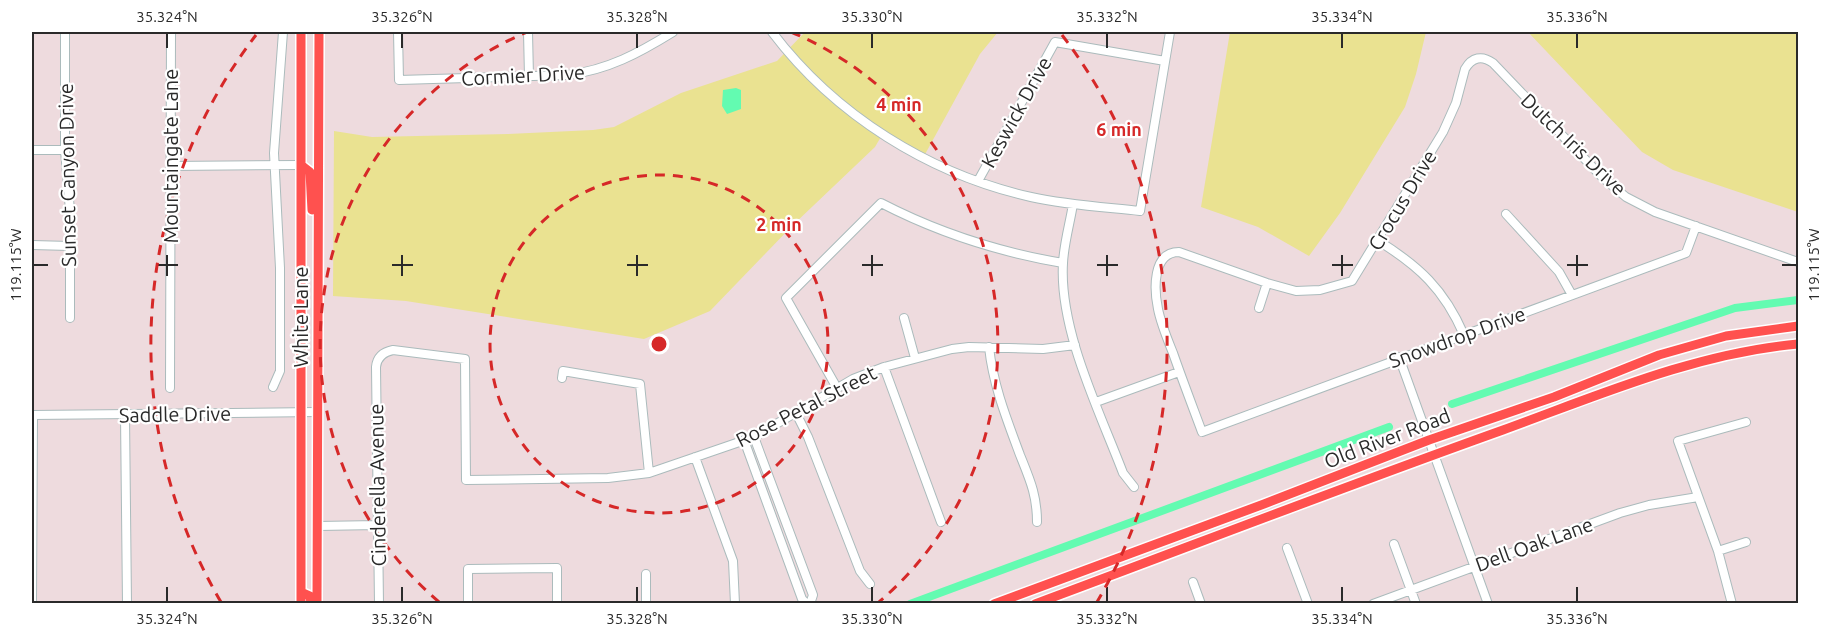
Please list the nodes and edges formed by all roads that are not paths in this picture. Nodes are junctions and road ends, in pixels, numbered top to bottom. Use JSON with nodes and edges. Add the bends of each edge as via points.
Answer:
{"nodes":[{"id":1,"x":65,"y":32,"type":"edge"},
{"id":2,"x":171,"y":32,"type":"edge"},
{"id":3,"x":283,"y":32,"type":"edge"},
{"id":4,"x":301,"y":32,"type":"edge"},
{"id":5,"x":319,"y":32,"type":"edge"},
{"id":6,"x":398,"y":32,"type":"edge"},
{"id":7,"x":528,"y":32,"type":"edge"},
{"id":8,"x":670,"y":32,"type":"edge"},
{"id":9,"x":772,"y":32,"type":"edge"},
{"id":10,"x":1170,"y":32,"type":"edge"},
{"id":11,"x":1165,"y":60,"type":"junction"},
{"id":12,"x":1493,"y":63,"type":"joint"},
{"id":13,"x":529,"y":77,"type":"junction"},
{"id":14,"x":32,"y":150,"type":"edge"},
{"id":15,"x":65,"y":150,"type":"junction"},
{"id":16,"x":301,"y":165,"type":"junction"},
{"id":17,"x":170,"y":166,"type":"junction"},
{"id":18,"x":274,"y":166,"type":"junction"},
{"id":19,"x":978,"y":182,"type":"junction"},
{"id":20,"x":1073,"y":204,"type":"junction"},
{"id":21,"x":1506,"y":214,"type":"dead end"},
{"id":22,"x":1696,"y":226,"type":"junction"},
{"id":23,"x":318,"y":232,"type":"junction"},
{"id":24,"x":1377,"y":240,"type":"junction"},
{"id":25,"x":32,"y":245,"type":"edge"},
{"id":26,"x":70,"y":246,"type":"junction"},
{"id":27,"x":1798,"y":262,"type":"edge"},
{"id":28,"x":1063,"y":263,"type":"junction"},
{"id":29,"x":1267,"y":283,"type":"junction"},
{"id":30,"x":1572,"y":295,"type":"junction"},
{"id":31,"x":1258,"y":308,"type":"dead end"},
{"id":32,"x":70,"y":318,"type":"dead end"},
{"id":33,"x":904,"y":318,"type":"dead end"},
{"id":34,"x":1798,"y":326,"type":"edge"},
{"id":35,"x":1464,"y":335,"type":"junction"},
{"id":36,"x":1798,"y":344,"type":"edge"},
{"id":37,"x":1075,"y":345,"type":"junction"},
{"id":38,"x":989,"y":348,"type":"junction"},
{"id":39,"x":1399,"y":357,"type":"junction"},
{"id":40,"x":915,"y":358,"type":"junction"},
{"id":41,"x":884,"y":367,"type":"junction"},
{"id":42,"x":1179,"y":372,"type":"junction"},
{"id":43,"x":562,"y":378,"type":"dead end"},
{"id":44,"x":273,"y":387,"type":"dead end"},
{"id":45,"x":170,"y":388,"type":"dead end"},
{"id":46,"x":837,"y":388,"type":"junction"},
{"id":47,"x":1096,"y":402,"type":"junction"},
{"id":48,"x":301,"y":412,"type":"junction"},
{"id":49,"x":318,"y":412,"type":"junction"},
{"id":50,"x":796,"y":413,"type":"junction"},
{"id":51,"x":32,"y":415,"type":"edge"},
{"id":52,"x":124,"y":415,"type":"junction"},
{"id":53,"x":1746,"y":422,"type":"dead end"},
{"id":54,"x":754,"y":437,"type":"junction"},
{"id":55,"x":744,"y":440,"type":"junction"},
{"id":56,"x":1429,"y":440,"type":"junction"},
{"id":57,"x":1435,"y":454,"type":"junction"},
{"id":58,"x":695,"y":457,"type":"junction"},
{"id":59,"x":649,"y":473,"type":"junction"},
{"id":60,"x":466,"y":480,"type":"joint"},
{"id":61,"x":1134,"y":487,"type":"dead end"},
{"id":62,"x":1698,"y":496,"type":"junction"},
{"id":63,"x":32,"y":507,"type":"edge"},
{"id":64,"x":941,"y":522,"type":"dead end"},
{"id":65,"x":1037,"y":522,"type":"dead end"},
{"id":66,"x":378,"y":525,"type":"junction"},
{"id":67,"x":318,"y":526,"type":"junction"},
{"id":68,"x":1746,"y":542,"type":"dead end"},
{"id":69,"x":1394,"y":544,"type":"dead end"},
{"id":70,"x":1287,"y":548,"type":"dead end"},
{"id":71,"x":1718,"y":551,"type":"junction"},
{"id":72,"x":1474,"y":566,"type":"junction"},
{"id":73,"x":646,"y":574,"type":"dead end"},
{"id":74,"x":1193,"y":582,"type":"dead end"},
{"id":75,"x":870,"y":584,"type":"dead end"},
{"id":76,"x":1411,"y":590,"type":"junction"},
{"id":77,"x":301,"y":592,"type":"junction"},
{"id":78,"x":32,"y":601,"type":"edge"},
{"id":79,"x":128,"y":603,"type":"edge"},
{"id":80,"x":301,"y":603,"type":"edge"},
{"id":81,"x":311,"y":603,"type":"edge"},
{"id":82,"x":317,"y":603,"type":"edge"},
{"id":83,"x":379,"y":603,"type":"edge"},
{"id":84,"x":468,"y":603,"type":"edge"},
{"id":85,"x":557,"y":603,"type":"edge"},
{"id":86,"x":646,"y":603,"type":"edge"},
{"id":87,"x":735,"y":603,"type":"edge"},
{"id":88,"x":809,"y":603,"type":"edge"},
{"id":89,"x":994,"y":603,"type":"edge"},
{"id":90,"x":1035,"y":603,"type":"edge"},
{"id":91,"x":1201,"y":603,"type":"edge"},
{"id":92,"x":1308,"y":603,"type":"edge"},
{"id":93,"x":1373,"y":603,"type":"edge"},
{"id":94,"x":1416,"y":603,"type":"edge"},
{"id":95,"x":1488,"y":603,"type":"edge"},
{"id":96,"x":1732,"y":603,"type":"edge"}],
"edges":[{"from":1,"to":15,"type":"street","name":"Sunset Canyon Drive"},
{"from":2,"to":17,"type":"street","name":"Mountaingate Lane"},
{"from":3,"to":18,"type":"street"},
{"from":4,"to":16,"type":"main road","name":"White Lane"},
{"from":5,"to":23,"type":"main road","name":"White Lane"},
{"from":6,"to":13,"type":"street","name":"Cormier Drive","via":[[399,80]]},
{"from":7,"to":13,"type":"street"},
{"from":8,"to":13,"type":"street","name":"Cormier Drive","via":[[632,56],[601,69]]},
{"from":9,"to":19,"type":"street","via":[[808,74],[868,124],[914,153]]},
{"from":10,"to":11,"type":"street"},
{"from":11,"to":19,"type":"street","name":"Keswick Drive","via":[[1055,42]]},
{"from":11,"to":20,"type":"street","via":[[1140,211]]},
{"from":12,"to":22,"type":"street","name":"Dutch Iris Drive","via":[[1614,188],[1654,212]]},
{"from":12,"to":24,"type":"street","name":"Crocus Drive","via":[[1478,58],[1468,64],[1443,132]]},
{"from":14,"to":15,"type":"street"},
{"from":15,"to":26,"type":"street","name":"Sunset Canyon Drive"},
{"from":16,"to":18,"type":"street"},
{"from":16,"to":23,"type":"main road","via":[[310,172],[312,221]]},
{"from":16,"to":48,"type":"main road","name":"White Lane"},
{"from":17,"to":18,"type":"street"},
{"from":17,"to":45,"type":"street","name":"Mountaingate Lane"},
{"from":18,"to":44,"type":"street","via":[[280,360]]},
{"from":19,"to":20,"type":"street"},
{"from":20,"to":28,"type":"street"},
{"from":21,"to":30,"type":"street","via":[[1559,272]]},
{"from":22,"to":27,"type":"street","name":"Dutch Iris Drive"},
{"from":22,"to":30,"type":"street","name":"Snowdrop Drive","via":[[1686,253]]},
{"from":23,"to":49,"type":"main road","name":"White Lane"},
{"from":24,"to":29,"type":"street","name":"Crocus Drive","via":[[1352,281],[1308,291]]},
{"from":24,"to":35,"type":"street","via":[[1430,279],[1449,304]]},
{"from":25,"to":26,"type":"street"},
{"from":26,"to":32,"type":"street","name":"Sunset Canyon Drive"},
{"from":28,"to":37,"type":"street","via":[[1066,315]]},
{"from":28,"to":46,"type":"street","via":[[979,244],[881,203],[786,298]]},
{"from":29,"to":31,"type":"street"},
{"from":29,"to":42,"type":"street","name":"Crocus Drive","via":[[1179,252],[1167,254],[1159,264],[1156,295],[1160,319]]},
{"from":30,"to":35,"type":"street","name":"Snowdrop Drive"},
{"from":33,"to":40,"type":"street"},
{"from":34,"to":56,"type":"main road","name":"Old River Road","via":[[1726,336],[1659,355]]},
{"from":35,"to":39,"type":"street","name":"Snowdrop Drive"},
{"from":36,"to":57,"type":"main road","name":"Old River Road","via":[[1728,355],[1674,369]]},
{"from":37,"to":38,"type":"street","name":"Rose Petal Street"},
{"from":37,"to":47,"type":"street"},
{"from":38,"to":40,"type":"street","name":"Rose Petal Street","via":[[952,349]]},
{"from":38,"to":65,"type":"street","via":[[999,397],[1037,501]]},
{"from":39,"to":42,"type":"street","name":"Snowdrop Drive","via":[[1202,432]]},
{"from":39,"to":56,"type":"street"},
{"from":40,"to":41,"type":"street","name":"Rose Petal Street"},
{"from":41,"to":46,"type":"street","name":"Rose Petal Street"},
{"from":41,"to":64,"type":"street"},
{"from":42,"to":47,"type":"street"},
{"from":43,"to":59,"type":"street","via":[[563,371],[640,384]]},
{"from":46,"to":50,"type":"street","name":"Rose Petal Street"},
{"from":47,"to":61,"type":"street","via":[[1123,473]]},
{"from":48,"to":49,"type":"street","name":"Saddle Drive"},
{"from":48,"to":52,"type":"street","name":"Saddle Drive"},
{"from":48,"to":77,"type":"main road","name":"White Lane"},
{"from":49,"to":67,"type":"main road","name":"White Lane"},
{"from":50,"to":54,"type":"street","name":"Rose Petal Street"},
{"from":50,"to":75,"type":"street","via":[[860,571]]},
{"from":51,"to":52,"type":"street","name":"Saddle Drive"},
{"from":51,"to":63,"type":"street"},
{"from":52,"to":79,"type":"street"},
{"from":53,"to":62,"type":"street","via":[[1678,441]]},
{"from":54,"to":55,"type":"street","name":"Rose Petal Street"},
{"from":54,"to":88,"type":"street","via":[[813,595]]},
{"from":55,"to":58,"type":"street","name":"Rose Petal Street"},
{"from":55,"to":88,"type":"street","via":[[802,599]]},
{"from":56,"to":57,"type":"street"},
{"from":56,"to":89,"type":"main road","name":"Old River Road"},
{"from":57,"to":72,"type":"street"},
{"from":57,"to":90,"type":"main road","name":"Old River Road"},
{"from":58,"to":59,"type":"street","name":"Rose Petal Street"},
{"from":58,"to":87,"type":"street","via":[[733,561]]},
{"from":59,"to":60,"type":"street","name":"Rose Petal Street","via":[[608,478]]},
{"from":60,"to":66,"type":"street","name":"Cinderella Avenue","via":[[465,359],[393,350],[382,354],[376,367]]},
{"from":62,"to":71,"type":"street"},
{"from":62,"to":72,"type":"street","name":"Dell Oak Lane","via":[[1620,513]]},
{"from":63,"to":78,"type":"street"},
{"from":66,"to":67,"type":"street"},
{"from":66,"to":83,"type":"street","name":"Cinderella Avenue"},
{"from":67,"to":82,"type":"main road","name":"White Lane"},
{"from":68,"to":71,"type":"street"},
{"from":69,"to":76,"type":"street"},
{"from":70,"to":92,"type":"street"},
{"from":71,"to":96,"type":"street"},
{"from":72,"to":76,"type":"street","name":"Dell Oak Lane"},
{"from":72,"to":95,"type":"street"},
{"from":73,"to":86,"type":"street"},
{"from":74,"to":91,"type":"street"},
{"from":76,"to":93,"type":"street","name":"Dell Oak Lane"},
{"from":76,"to":94,"type":"street"},
{"from":77,"to":80,"type":"main road","name":"White Lane"},
{"from":77,"to":81,"type":"main road","via":[[310,596]]},
{"from":84,"to":85,"type":"street","via":[[468,569],[557,568]]}]}
